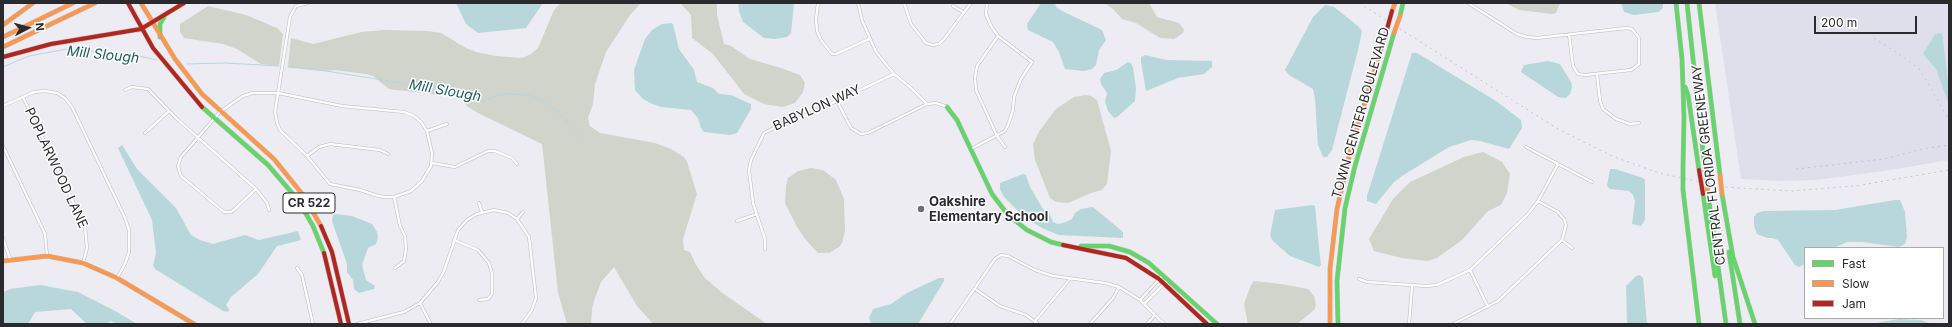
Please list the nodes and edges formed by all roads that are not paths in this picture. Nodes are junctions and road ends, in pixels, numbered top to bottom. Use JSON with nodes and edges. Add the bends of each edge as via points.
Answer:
{"nodes":[{"id":1,"x":33,"y":3,"type":"edge"},
{"id":2,"x":73,"y":3,"type":"edge"},
{"id":3,"x":95,"y":3,"type":"edge"},
{"id":4,"x":129,"y":3,"type":"edge"},
{"id":5,"x":141,"y":3,"type":"edge"},
{"id":6,"x":184,"y":3,"type":"edge"},
{"id":7,"x":308,"y":3,"type":"edge"},
{"id":8,"x":818,"y":3,"type":"edge"},
{"id":9,"x":858,"y":3,"type":"edge"},
{"id":10,"x":904,"y":3,"type":"edge"},
{"id":11,"x":971,"y":3,"type":"edge"},
{"id":12,"x":988,"y":3,"type":"edge"},
{"id":13,"x":1395,"y":3,"type":"edge"},
{"id":14,"x":1403,"y":3,"type":"edge"},
{"id":15,"x":1468,"y":3,"type":"edge"},
{"id":16,"x":1687,"y":3,"type":"edge"},
{"id":17,"x":1699,"y":3,"type":"edge"},
{"id":18,"x":1676,"y":4,"type":"edge"},
{"id":19,"x":953,"y":6,"type":"dead end"},
{"id":20,"x":963,"y":12,"type":"junction"},
{"id":21,"x":166,"y":14,"type":"junction"},
{"id":22,"x":152,"y":23,"type":"junction"},
{"id":23,"x":3,"y":25,"type":"edge"},
{"id":24,"x":141,"y":29,"type":"junction"},
{"id":25,"x":1569,"y":34,"type":"junction"},
{"id":26,"x":998,"y":36,"type":"junction"},
{"id":27,"x":3,"y":37,"type":"edge"},
{"id":28,"x":160,"y":37,"type":"junction"},
{"id":29,"x":869,"y":39,"type":"junction"},
{"id":30,"x":3,"y":47,"type":"edge"},
{"id":31,"x":3,"y":58,"type":"edge"},
{"id":32,"x":894,"y":74,"type":"junction"},
{"id":33,"x":1597,"y":74,"type":"junction"},
{"id":34,"x":1683,"y":83,"type":"junction"},
{"id":35,"x":125,"y":90,"type":"dead end"},
{"id":36,"x":278,"y":93,"type":"junction"},
{"id":37,"x":23,"y":97,"type":"junction"},
{"id":38,"x":836,"y":101,"type":"junction"},
{"id":39,"x":927,"y":104,"type":"junction"},
{"id":40,"x":3,"y":106,"type":"edge"},
{"id":41,"x":947,"y":107,"type":"joint"},
{"id":42,"x":169,"y":111,"type":"junction"},
{"id":43,"x":220,"y":112,"type":"junction"},
{"id":44,"x":214,"y":119,"type":"junction"},
{"id":45,"x":1639,"y":123,"type":"dead end"},
{"id":46,"x":447,"y":124,"type":"dead end"},
{"id":47,"x":427,"y":131,"type":"junction"},
{"id":48,"x":145,"y":133,"type":"dead end"},
{"id":49,"x":998,"y":136,"type":"junction"},
{"id":50,"x":198,"y":138,"type":"junction"},
{"id":51,"x":3,"y":146,"type":"edge"},
{"id":52,"x":1005,"y":146,"type":"dead end"},
{"id":53,"x":1526,"y":147,"type":"dead end"},
{"id":54,"x":970,"y":149,"type":"junction"},
{"id":55,"x":4,"y":150,"type":"edge"},
{"id":56,"x":388,"y":154,"type":"dead end"},
{"id":57,"x":307,"y":156,"type":"junction"},
{"id":58,"x":432,"y":163,"type":"junction"},
{"id":59,"x":518,"y":164,"type":"dead end"},
{"id":60,"x":1558,"y":164,"type":"junction"},
{"id":61,"x":1592,"y":182,"type":"dead end"},
{"id":62,"x":256,"y":189,"type":"junction"},
{"id":63,"x":1722,"y":194,"type":"junction"},
{"id":64,"x":394,"y":196,"type":"junction"},
{"id":65,"x":1538,"y":201,"type":"junction"},
{"id":66,"x":479,"y":203,"type":"dead end"},
{"id":67,"x":269,"y":210,"type":"dead end"},
{"id":68,"x":482,"y":212,"type":"junction"},
{"id":69,"x":523,"y":212,"type":"dead end"},
{"id":70,"x":757,"y":214,"type":"junction"},
{"id":71,"x":517,"y":219,"type":"junction"},
{"id":72,"x":737,"y":221,"type":"dead end"},
{"id":73,"x":1333,"y":234,"type":"junction"},
{"id":74,"x":1341,"y":234,"type":"junction"},
{"id":75,"x":3,"y":238,"type":"edge"},
{"id":76,"x":454,"y":240,"type":"junction"},
{"id":77,"x":1562,"y":240,"type":"junction"},
{"id":78,"x":1068,"y":246,"type":"junction"},
{"id":79,"x":1572,"y":248,"type":"dead end"},
{"id":80,"x":765,"y":249,"type":"dead end"},
{"id":81,"x":47,"y":256,"type":"junction"},
{"id":82,"x":10,"y":259,"type":"junction"},
{"id":83,"x":3,"y":262,"type":"edge"},
{"id":84,"x":83,"y":263,"type":"junction"},
{"id":85,"x":297,"y":268,"type":"dead end"},
{"id":86,"x":395,"y":268,"type":"dead end"},
{"id":87,"x":1470,"y":270,"type":"junction"},
{"id":88,"x":1164,"y":275,"type":"junction"},
{"id":89,"x":117,"y":278,"type":"junction"},
{"id":90,"x":1159,"y":279,"type":"junction"},
{"id":91,"x":1169,"y":279,"type":"junction"},
{"id":92,"x":1360,"y":279,"type":"dead end"},
{"id":93,"x":1070,"y":280,"type":"junction"},
{"id":94,"x":1163,"y":284,"type":"junction"},
{"id":95,"x":1412,"y":286,"type":"junction"},
{"id":96,"x":1119,"y":287,"type":"junction"},
{"id":97,"x":975,"y":288,"type":"junction"},
{"id":98,"x":479,"y":300,"type":"dead end"},
{"id":99,"x":1140,"y":300,"type":"junction"},
{"id":100,"x":1722,"y":300,"type":"junction"},
{"id":101,"x":420,"y":303,"type":"junction"},
{"id":102,"x":1144,"y":304,"type":"junction"},
{"id":103,"x":1488,"y":308,"type":"junction"},
{"id":104,"x":1155,"y":315,"type":"junction"},
{"id":105,"x":1035,"y":321,"type":"junction"},
{"id":106,"x":194,"y":324,"type":"edge"},
{"id":107,"x":313,"y":324,"type":"edge"},
{"id":108,"x":341,"y":324,"type":"edge"},
{"id":109,"x":349,"y":324,"type":"edge"},
{"id":110,"x":357,"y":324,"type":"edge"},
{"id":111,"x":431,"y":324,"type":"edge"},
{"id":112,"x":522,"y":324,"type":"edge"},
{"id":113,"x":950,"y":324,"type":"edge"},
{"id":114,"x":1038,"y":324,"type":"edge"},
{"id":115,"x":1090,"y":324,"type":"edge"},
{"id":116,"x":1147,"y":324,"type":"edge"},
{"id":117,"x":1164,"y":324,"type":"edge"},
{"id":118,"x":1207,"y":324,"type":"edge"},
{"id":119,"x":1217,"y":324,"type":"edge"},
{"id":120,"x":1330,"y":324,"type":"edge"},
{"id":121,"x":1338,"y":324,"type":"edge"},
{"id":122,"x":1409,"y":324,"type":"edge"},
{"id":123,"x":1454,"y":324,"type":"edge"},
{"id":124,"x":1699,"y":324,"type":"edge"},
{"id":125,"x":1726,"y":324,"type":"edge"},
{"id":126,"x":1740,"y":324,"type":"edge"},
{"id":127,"x":1754,"y":324,"type":"edge"}],
"edges":[{"from":1,"to":23,"type":"main road"},
{"from":2,"to":27,"type":"main road"},
{"from":3,"to":30,"type":"main road"},
{"from":4,"to":24,"type":"main road","number":"CR 522"},
{"from":5,"to":22,"type":"main road","number":"CR 522"},
{"from":6,"to":21,"type":"main road"},
{"from":7,"to":36,"type":"street","via":[[296,6],[290,14]]},
{"from":8,"to":29,"type":"street","via":[[817,31],[832,54]]},
{"from":9,"to":29,"type":"street"},
{"from":10,"to":20,"type":"street","via":[[911,24],[926,43],[933,45],[944,39]]},
{"from":11,"to":20,"type":"street"},
{"from":12,"to":26,"type":"street","via":[[986,14]]},
{"from":13,"to":73,"type":"main road","name":"TOWN CENTER BOULEVARD","bridge":true,"via":[[1345,172]]},
{"from":14,"to":74,"type":"main road","name":"TOWN CENTER BOULEVARD","bridge":true,"via":[[1355,166]]},
{"from":15,"to":25,"type":"street","via":[[1517,34],[1527,37]]},
{"from":16,"to":100,"type":"main road","name":"CENTRAL FLORIDA GREENEWAY","bridge":true},
{"from":17,"to":63,"type":"main road","name":"CENTRAL FLORIDA GREENEWAY","bridge":true},
{"from":18,"to":34,"type":"main road"},
{"from":19,"to":20,"type":"street"},
{"from":21,"to":22,"type":"main road"},
{"from":21,"to":28,"type":"main road","via":[[160,24]]},
{"from":22,"to":24,"type":"main road"},
{"from":22,"to":28,"type":"main road","number":"CR 522"},
{"from":24,"to":31,"type":"main road","via":[[51,44]]},
{"from":24,"to":44,"type":"main road","number":"CR 522","via":[[166,66]]},
{"from":25,"to":33,"type":"street","via":[[1574,70],[1578,74]]},
{"from":25,"to":33,"type":"street","via":[[1626,28],[1636,33],[1639,38],[1640,59],[1636,68]]},
{"from":26,"to":49,"type":"street","via":[[977,66],[975,78],[976,90]]},
{"from":26,"to":49,"type":"street","via":[[1032,62],[1021,79],[1014,97],[1008,125]]},
{"from":28,"to":43,"type":"main road","number":"CR 522","via":[[186,74]]},
{"from":29,"to":32,"type":"street"},
{"from":32,"to":38,"type":"street","name":"BABYLON WAY"},
{"from":32,"to":39,"type":"street"},
{"from":33,"to":45,"type":"street","via":[[1602,109],[1616,119],[1630,124]]},
{"from":34,"to":100,"type":"main road","bridge":true,"via":[[1688,95],[1709,242]]},
{"from":34,"to":124,"type":"main road","bridge":true,"via":[[1683,190]]},
{"from":35,"to":42,"type":"street","via":[[132,87],[147,88]]},
{"from":36,"to":43,"type":"street","via":[[265,92],[243,96]]},
{"from":36,"to":47,"type":"street","via":[[342,106],[404,112],[414,116]]},
{"from":36,"to":57,"type":"street","via":[[275,114],[278,126]]},
{"from":37,"to":40,"type":"street"},
{"from":37,"to":84,"type":"street","name":"POPLARWOOD LANE","via":[[85,226],[87,248]]},
{"from":37,"to":89,"type":"street","via":[[45,91],[57,93],[72,107],[129,230],[129,252]]},
{"from":38,"to":39,"type":"street","via":[[852,128],[861,134]]},
{"from":38,"to":70,"type":"street","name":"BABYLON WAY","via":[[764,133],[751,160],[750,170],[753,203]]},
{"from":39,"to":41,"type":"street","via":[[936,103]]},
{"from":41,"to":54,"type":"main road","via":[[957,120]]},
{"from":42,"to":48,"type":"street"},
{"from":42,"to":50,"type":"street"},
{"from":43,"to":44,"type":"street"},
{"from":43,"to":109,"type":"main road","number":"CR 522","via":[[283,169],[312,208],[332,252]]},
{"from":44,"to":50,"type":"street"},
{"from":44,"to":108,"type":"main road","number":"CR 522","via":[[268,165],[298,200],[313,226],[324,253]]},
{"from":46,"to":47,"type":"street"},
{"from":47,"to":58,"type":"street"},
{"from":49,"to":52,"type":"street"},
{"from":49,"to":54,"type":"street"},
{"from":50,"to":62,"type":"street"},
{"from":50,"to":62,"type":"street","via":[[179,159],[178,169],[181,176],[224,212],[231,212]]},
{"from":51,"to":55,"type":"street"},
{"from":53,"to":60,"type":"street"},
{"from":54,"to":78,"type":"main road","via":[[992,194],[1008,215],[1027,230],[1051,242]]},
{"from":55,"to":81,"type":"street","via":[[45,234]]},
{"from":56,"to":57,"type":"street","via":[[380,150],[330,144],[319,147]]},
{"from":57,"to":64,"type":"street","via":[[330,184],[384,197]]},
{"from":58,"to":59,"type":"street","via":[[455,167],[488,151],[512,158]]},
{"from":58,"to":64,"type":"street","via":[[427,176],[420,184]]},
{"from":60,"to":61,"type":"street"},
{"from":60,"to":65,"type":"street"},
{"from":62,"to":67,"type":"street"},
{"from":63,"to":126,"type":"main road","name":"CENTRAL FLORIDA GREENEWAY"},
{"from":63,"to":127,"type":"main road","via":[[1733,256]]},
{"from":64,"to":86,"type":"street","via":[[406,249],[404,260]]},
{"from":65,"to":77,"type":"street","via":[[1558,212],[1564,219],[1566,225]]},
{"from":65,"to":87,"type":"street","via":[[1528,214]]},
{"from":66,"to":68,"type":"street"},
{"from":68,"to":71,"type":"street","via":[[494,210],[508,213]]},
{"from":68,"to":76,"type":"street","via":[[467,220],[458,230]]},
{"from":69,"to":71,"type":"street"},
{"from":70,"to":72,"type":"street"},
{"from":70,"to":80,"type":"street","name":"BABYLON WAY","via":[[765,239]]},
{"from":71,"to":112,"type":"street","via":[[529,236],[536,293],[534,307]]},
{"from":73,"to":74,"type":"main road"},
{"from":73,"to":120,"type":"main road","name":"TOWN CENTER BOULEVARD","via":[[1329,290]]},
{"from":74,"to":121,"type":"main road","name":"TOWN CENTER BOULEVARD","via":[[1337,281]]},
{"from":75,"to":82,"type":"street"},
{"from":76,"to":98,"type":"street","via":[[481,252],[490,263],[492,294],[488,299]]},
{"from":76,"to":101,"type":"street","via":[[444,271]]},
{"from":77,"to":79,"type":"street"},
{"from":77,"to":103,"type":"street","via":[[1510,292]]},
{"from":78,"to":88,"type":"main road","via":[[1118,248],[1149,263]]},
{"from":78,"to":90,"type":"main road","via":[[1126,258]]},
{"from":81,"to":82,"type":"main road"},
{"from":81,"to":84,"type":"main road"},
{"from":82,"to":83,"type":"main road"},
{"from":84,"to":89,"type":"main road"},
{"from":85,"to":107,"type":"street","via":[[302,275]]},
{"from":87,"to":95,"type":"street","via":[[1437,285]]},
{"from":87,"to":103,"type":"street"},
{"from":88,"to":90,"type":"street"},
{"from":88,"to":91,"type":"main road"},
{"from":89,"to":106,"type":"main road"},
{"from":90,"to":94,"type":"main road"},
{"from":90,"to":99,"type":"street"},
{"from":91,"to":94,"type":"street"},
{"from":91,"to":119,"type":"main road"},
{"from":92,"to":95,"type":"street","via":[[1367,282]]},
{"from":93,"to":96,"type":"street","via":[[1106,283]]},
{"from":93,"to":97,"type":"street","via":[[1041,272],[1001,255],[994,259]]},
{"from":93,"to":105,"type":"street"},
{"from":94,"to":102,"type":"street"},
{"from":94,"to":118,"type":"main road"},
{"from":95,"to":122,"type":"street"},
{"from":96,"to":99,"type":"street"},
{"from":96,"to":115,"type":"street","via":[[1113,298]]},
{"from":97,"to":105,"type":"street","via":[[1000,306]]},
{"from":97,"to":113,"type":"street"},
{"from":99,"to":102,"type":"street"},
{"from":100,"to":125,"type":"main road","name":"CENTRAL FLORIDA GREENEWAY"},
{"from":101,"to":110,"type":"street","via":[[404,312]]},
{"from":101,"to":111,"type":"street"},
{"from":102,"to":104,"type":"street"},
{"from":103,"to":123,"type":"street"},
{"from":104,"to":116,"type":"street"},
{"from":104,"to":117,"type":"street"},
{"from":105,"to":114,"type":"street"}]}
